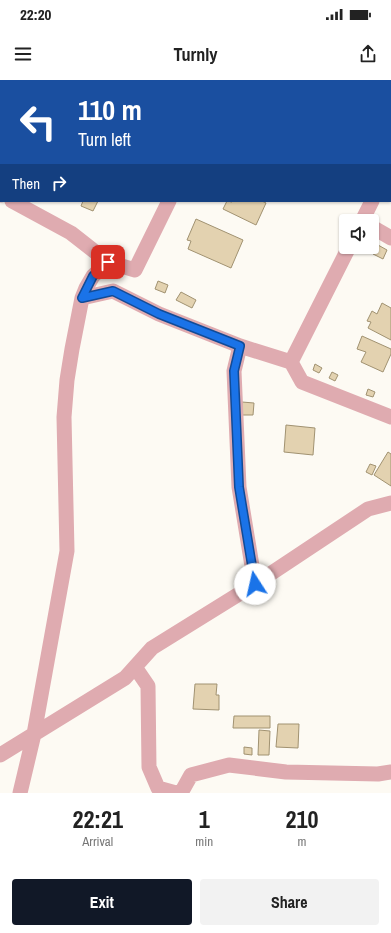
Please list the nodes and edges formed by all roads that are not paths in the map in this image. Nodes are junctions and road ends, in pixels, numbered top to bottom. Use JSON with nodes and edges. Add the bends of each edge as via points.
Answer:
{"nodes":[{"id":1,"x":14,"y":202,"type":"edge"},
{"id":2,"x":169,"y":202,"type":"edge"},
{"id":3,"x":372,"y":202,"type":"edge"},
{"id":4,"x":366,"y":214,"type":"edge"},
{"id":5,"x":379,"y":231,"type":"edge"},
{"id":6,"x":391,"y":238,"type":"edge"},
{"id":7,"x":345,"y":254,"type":"edge"},
{"id":8,"x":108,"y":262,"type":"junction"},
{"id":9,"x":82,"y":298,"type":"junction"},
{"id":10,"x":240,"y":346,"type":"junction"},
{"id":11,"x":291,"y":362,"type":"junction"},
{"id":12,"x":391,"y":417,"type":"edge"},
{"id":13,"x":391,"y":503,"type":"edge"},
{"id":14,"x":255,"y":584,"type":"junction"},
{"id":15,"x":135,"y":667,"type":"junction"},
{"id":16,"x":34,"y":734,"type":"junction"},
{"id":17,"x":0,"y":755,"type":"edge"},
{"id":18,"x":391,"y":772,"type":"edge"},
{"id":19,"x":20,"y":793,"type":"edge"},
{"id":20,"x":176,"y":793,"type":"edge"},
{"id":21,"x":181,"y":793,"type":"edge"}],
"edges":[{"from":1,"to":8,"type":"street","via":[[71,233]]},
{"from":2,"to":8,"type":"street","via":[[135,270]]},
{"from":3,"to":4,"type":"street"},
{"from":5,"to":6,"type":"street"},
{"from":7,"to":11,"type":"street"},
{"from":8,"to":9,"type":"street","via":[[93,276]]},
{"from":9,"to":10,"type":"street","via":[[113,291],[159,314]]},
{"from":9,"to":16,"type":"street","via":[[67,380],[64,417],[67,551]]},
{"from":10,"to":11,"type":"street"},
{"from":10,"to":14,"type":"street","via":[[234,371],[239,487]]},
{"from":11,"to":12,"type":"street","via":[[302,382]]},
{"from":13,"to":14,"type":"street","via":[[368,509]]},
{"from":14,"to":15,"type":"street","via":[[152,648]]},
{"from":15,"to":16,"type":"street","via":[[125,678]]},
{"from":15,"to":20,"type":"street","via":[[148,686],[149,767],[158,788]]},
{"from":16,"to":17,"type":"street"},
{"from":16,"to":19,"type":"street"},
{"from":18,"to":21,"type":"street","via":[[286,772],[229,765],[191,775]]}]}
